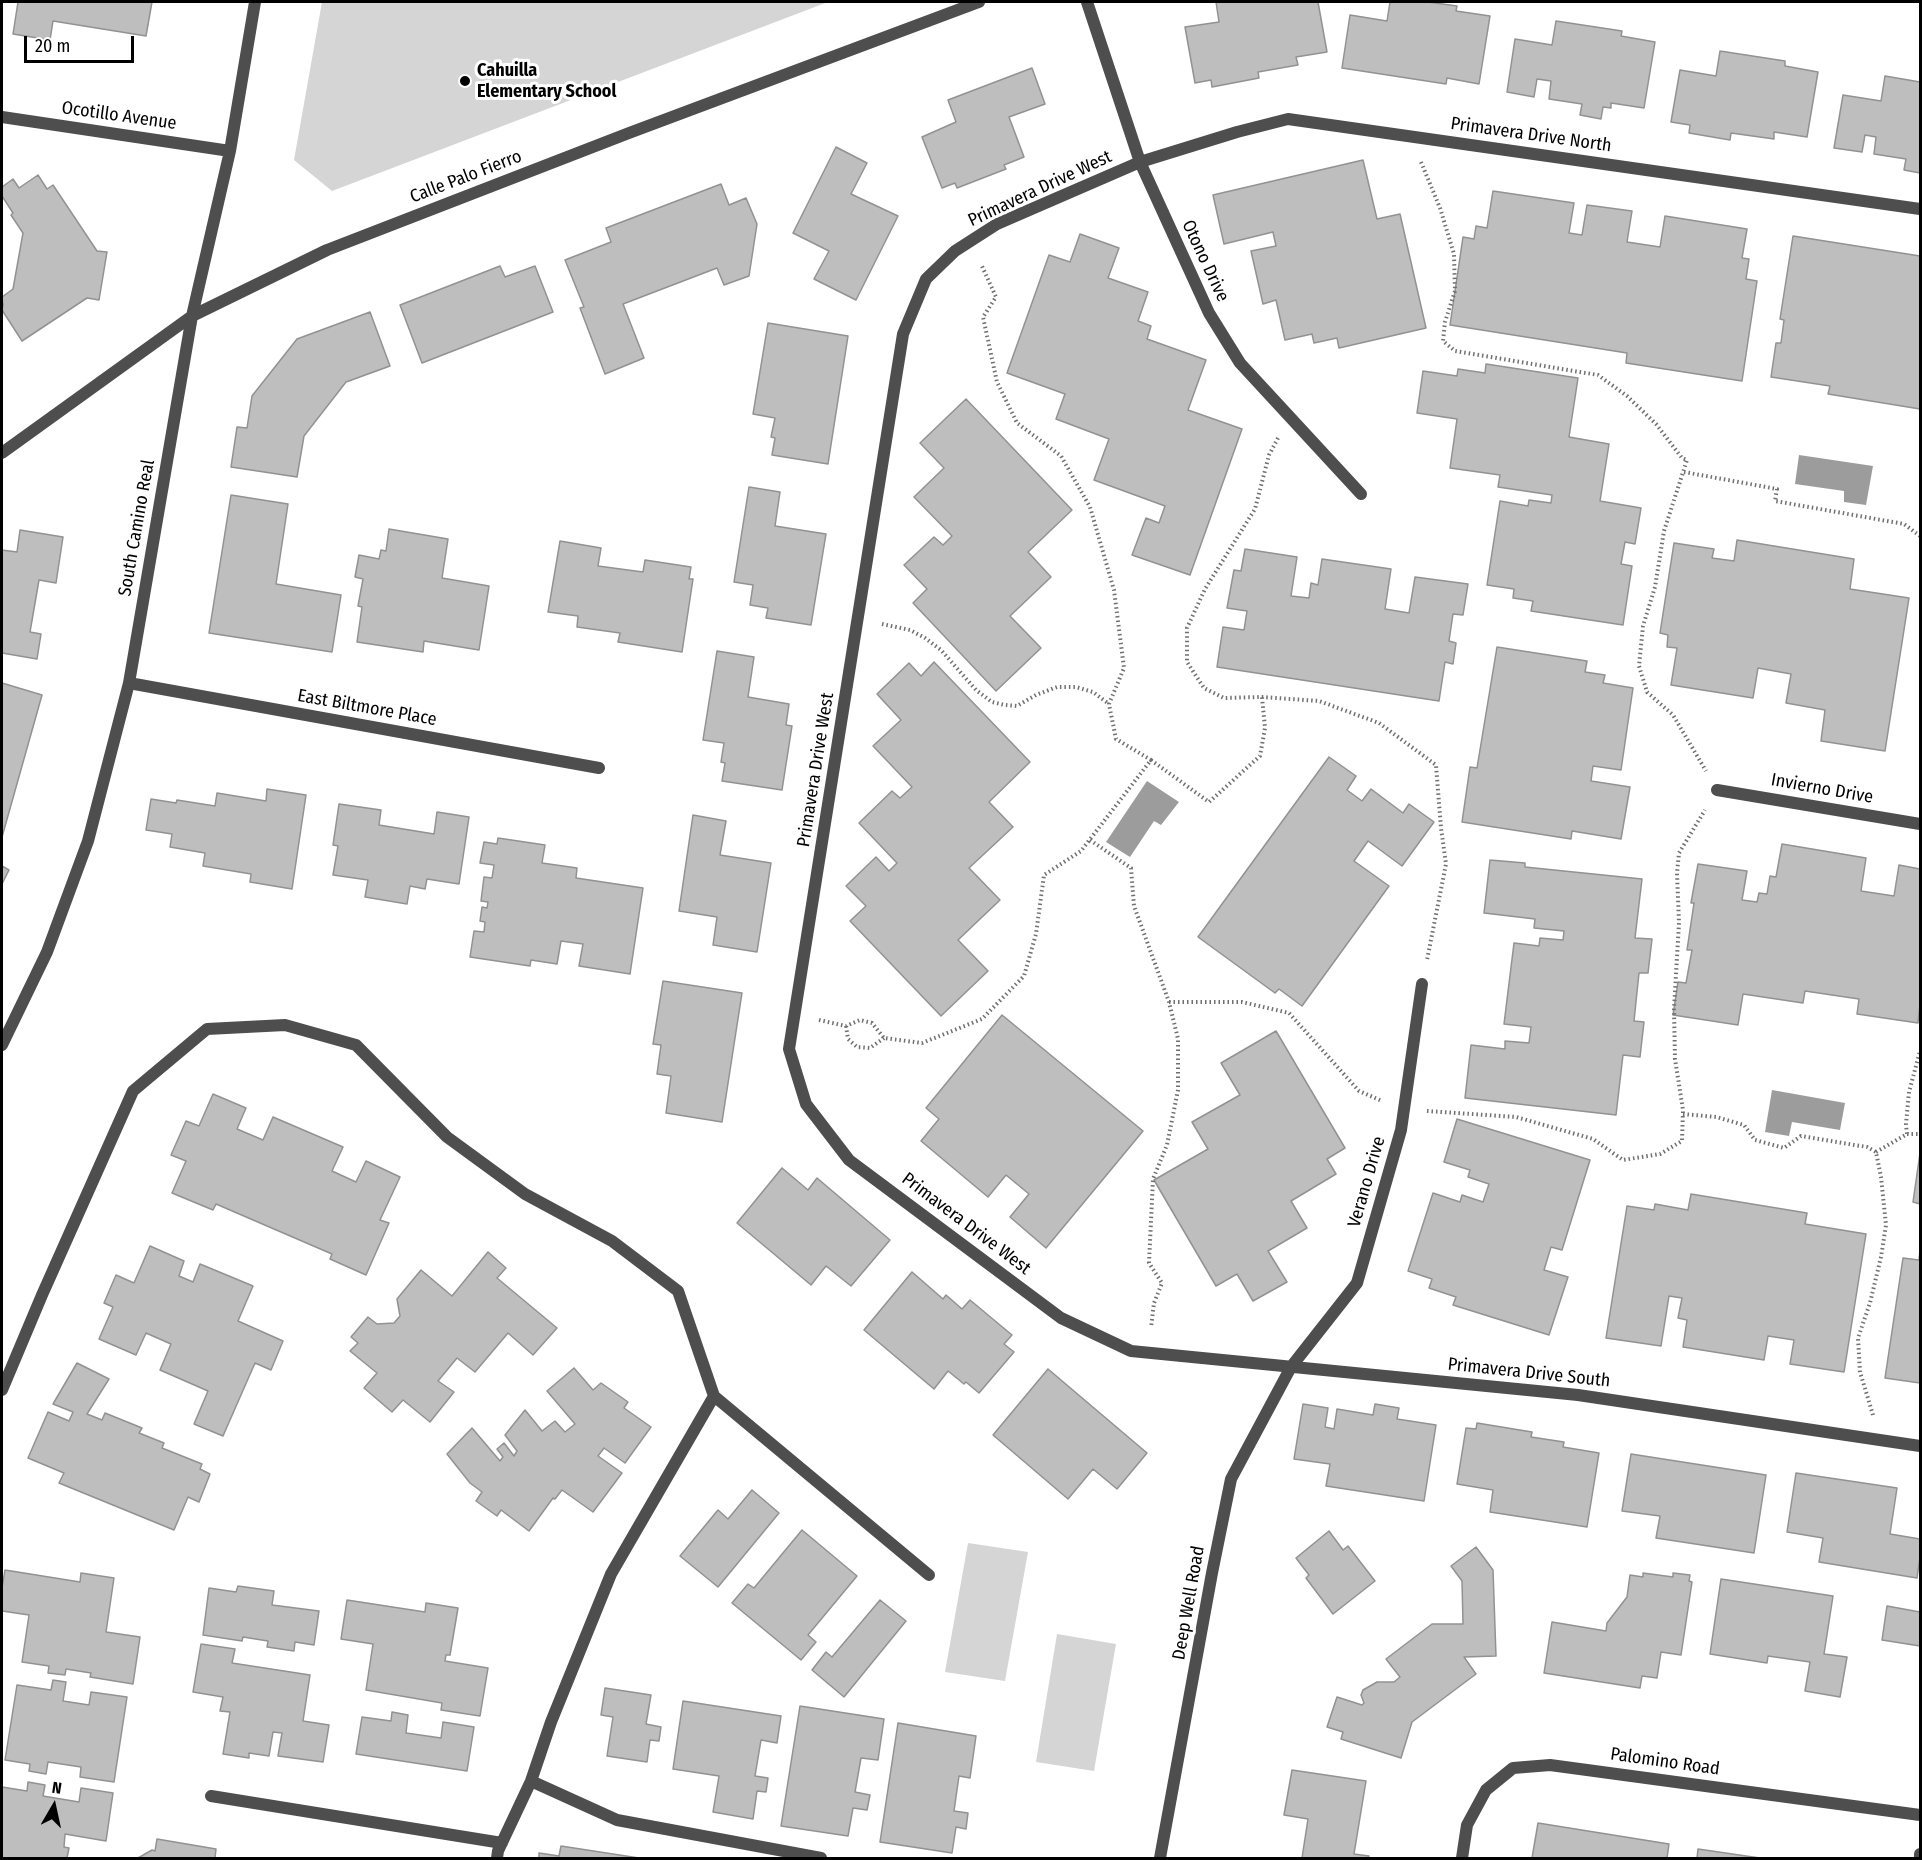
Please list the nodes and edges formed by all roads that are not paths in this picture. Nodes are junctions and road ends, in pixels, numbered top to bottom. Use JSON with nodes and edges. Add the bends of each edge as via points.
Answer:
{"nodes":[{"id":1,"x":255,"y":2,"type":"edge"},
{"id":2,"x":979,"y":2,"type":"edge"},
{"id":3,"x":1087,"y":2,"type":"edge"},
{"id":4,"x":2,"y":117,"type":"edge"},
{"id":5,"x":230,"y":151,"type":"junction"},
{"id":6,"x":1140,"y":162,"type":"junction"},
{"id":7,"x":1920,"y":209,"type":"edge"},
{"id":8,"x":192,"y":316,"type":"junction"},
{"id":9,"x":2,"y":453,"type":"edge"},
{"id":10,"x":1361,"y":494,"type":"dead end"},
{"id":11,"x":129,"y":682,"type":"junction"},
{"id":12,"x":599,"y":768,"type":"dead end"},
{"id":13,"x":1717,"y":790,"type":"road end"},
{"id":14,"x":1920,"y":824,"type":"edge"},
{"id":15,"x":1422,"y":984,"type":"road end"},
{"id":16,"x":2,"y":1045,"type":"edge"},
{"id":17,"x":1131,"y":1351,"type":"joint"},
{"id":18,"x":1290,"y":1367,"type":"junction"},
{"id":19,"x":2,"y":1390,"type":"edge"},
{"id":20,"x":714,"y":1396,"type":"junction"},
{"id":21,"x":1920,"y":1446,"type":"edge"},
{"id":22,"x":929,"y":1575,"type":"dead end"},
{"id":23,"x":531,"y":1781,"type":"junction"},
{"id":24,"x":211,"y":1796,"type":"dead end"},
{"id":25,"x":1920,"y":1815,"type":"edge"},
{"id":26,"x":502,"y":1843,"type":"junction"},
{"id":27,"x":1920,"y":1854,"type":"edge"},
{"id":28,"x":497,"y":1858,"type":"edge"},
{"id":29,"x":822,"y":1858,"type":"edge"},
{"id":30,"x":1161,"y":1858,"type":"edge"},
{"id":31,"x":1462,"y":1858,"type":"edge"},
{"id":32,"x":1920,"y":1858,"type":"edge"}],
"edges":[{"from":1,"to":5,"type":"street","name":"South Camino Real"},
{"from":2,"to":8,"type":"street","name":"Calle Palo Fierro","via":[[327,250]]},
{"from":3,"to":6,"type":"street","name":"Otono Drive"},
{"from":4,"to":5,"type":"street","name":"Ocotillo Avenue"},
{"from":5,"to":8,"type":"street","name":"South Camino Real"},
{"from":6,"to":7,"type":"street","name":"Primavera Drive North","via":[[1288,119]]},
{"from":6,"to":10,"type":"street","name":"Otono Drive","via":[[1209,313],[1240,363]]},
{"from":6,"to":17,"type":"street","name":"Primavera Drive West","via":[[997,224],[955,251],[927,279],[903,334],[789,1049],[806,1104],[849,1160],[1061,1318]]},
{"from":8,"to":9,"type":"street","name":"Calle Palo Fierro"},
{"from":8,"to":11,"type":"street","name":"South Camino Real"},
{"from":11,"to":12,"type":"street","name":"East Biltmore Place"},
{"from":11,"to":16,"type":"street","name":"South Camino Real","via":[[88,841],[47,951]]},
{"from":13,"to":14,"type":"street","name":"Invierno Drive"},
{"from":15,"to":18,"type":"street","name":"Verano Drive","via":[[1401,1130],[1356,1283]]},
{"from":17,"to":18,"type":"street","name":"Primavera Drive South"},
{"from":18,"to":21,"type":"street","name":"Primavera Drive South","via":[[1578,1395]]},
{"from":18,"to":30,"type":"street","name":"Deep Well Road","via":[[1231,1479]]},
{"from":19,"to":20,"type":"street","via":[[133,1091],[207,1029],[285,1025],[356,1045],[447,1137],[525,1194],[612,1241],[678,1291]]},
{"from":20,"to":22,"type":"street"},
{"from":20,"to":23,"type":"street","via":[[611,1574]]},
{"from":23,"to":26,"type":"street"},
{"from":23,"to":29,"type":"street","via":[[617,1820]]},
{"from":24,"to":26,"type":"street"},
{"from":25,"to":31,"type":"street","name":"Palomino Road","via":[[1550,1765],[1513,1768],[1486,1790],[1467,1825]]},
{"from":26,"to":28,"type":"street"},
{"from":27,"to":32,"type":"street"}]}
